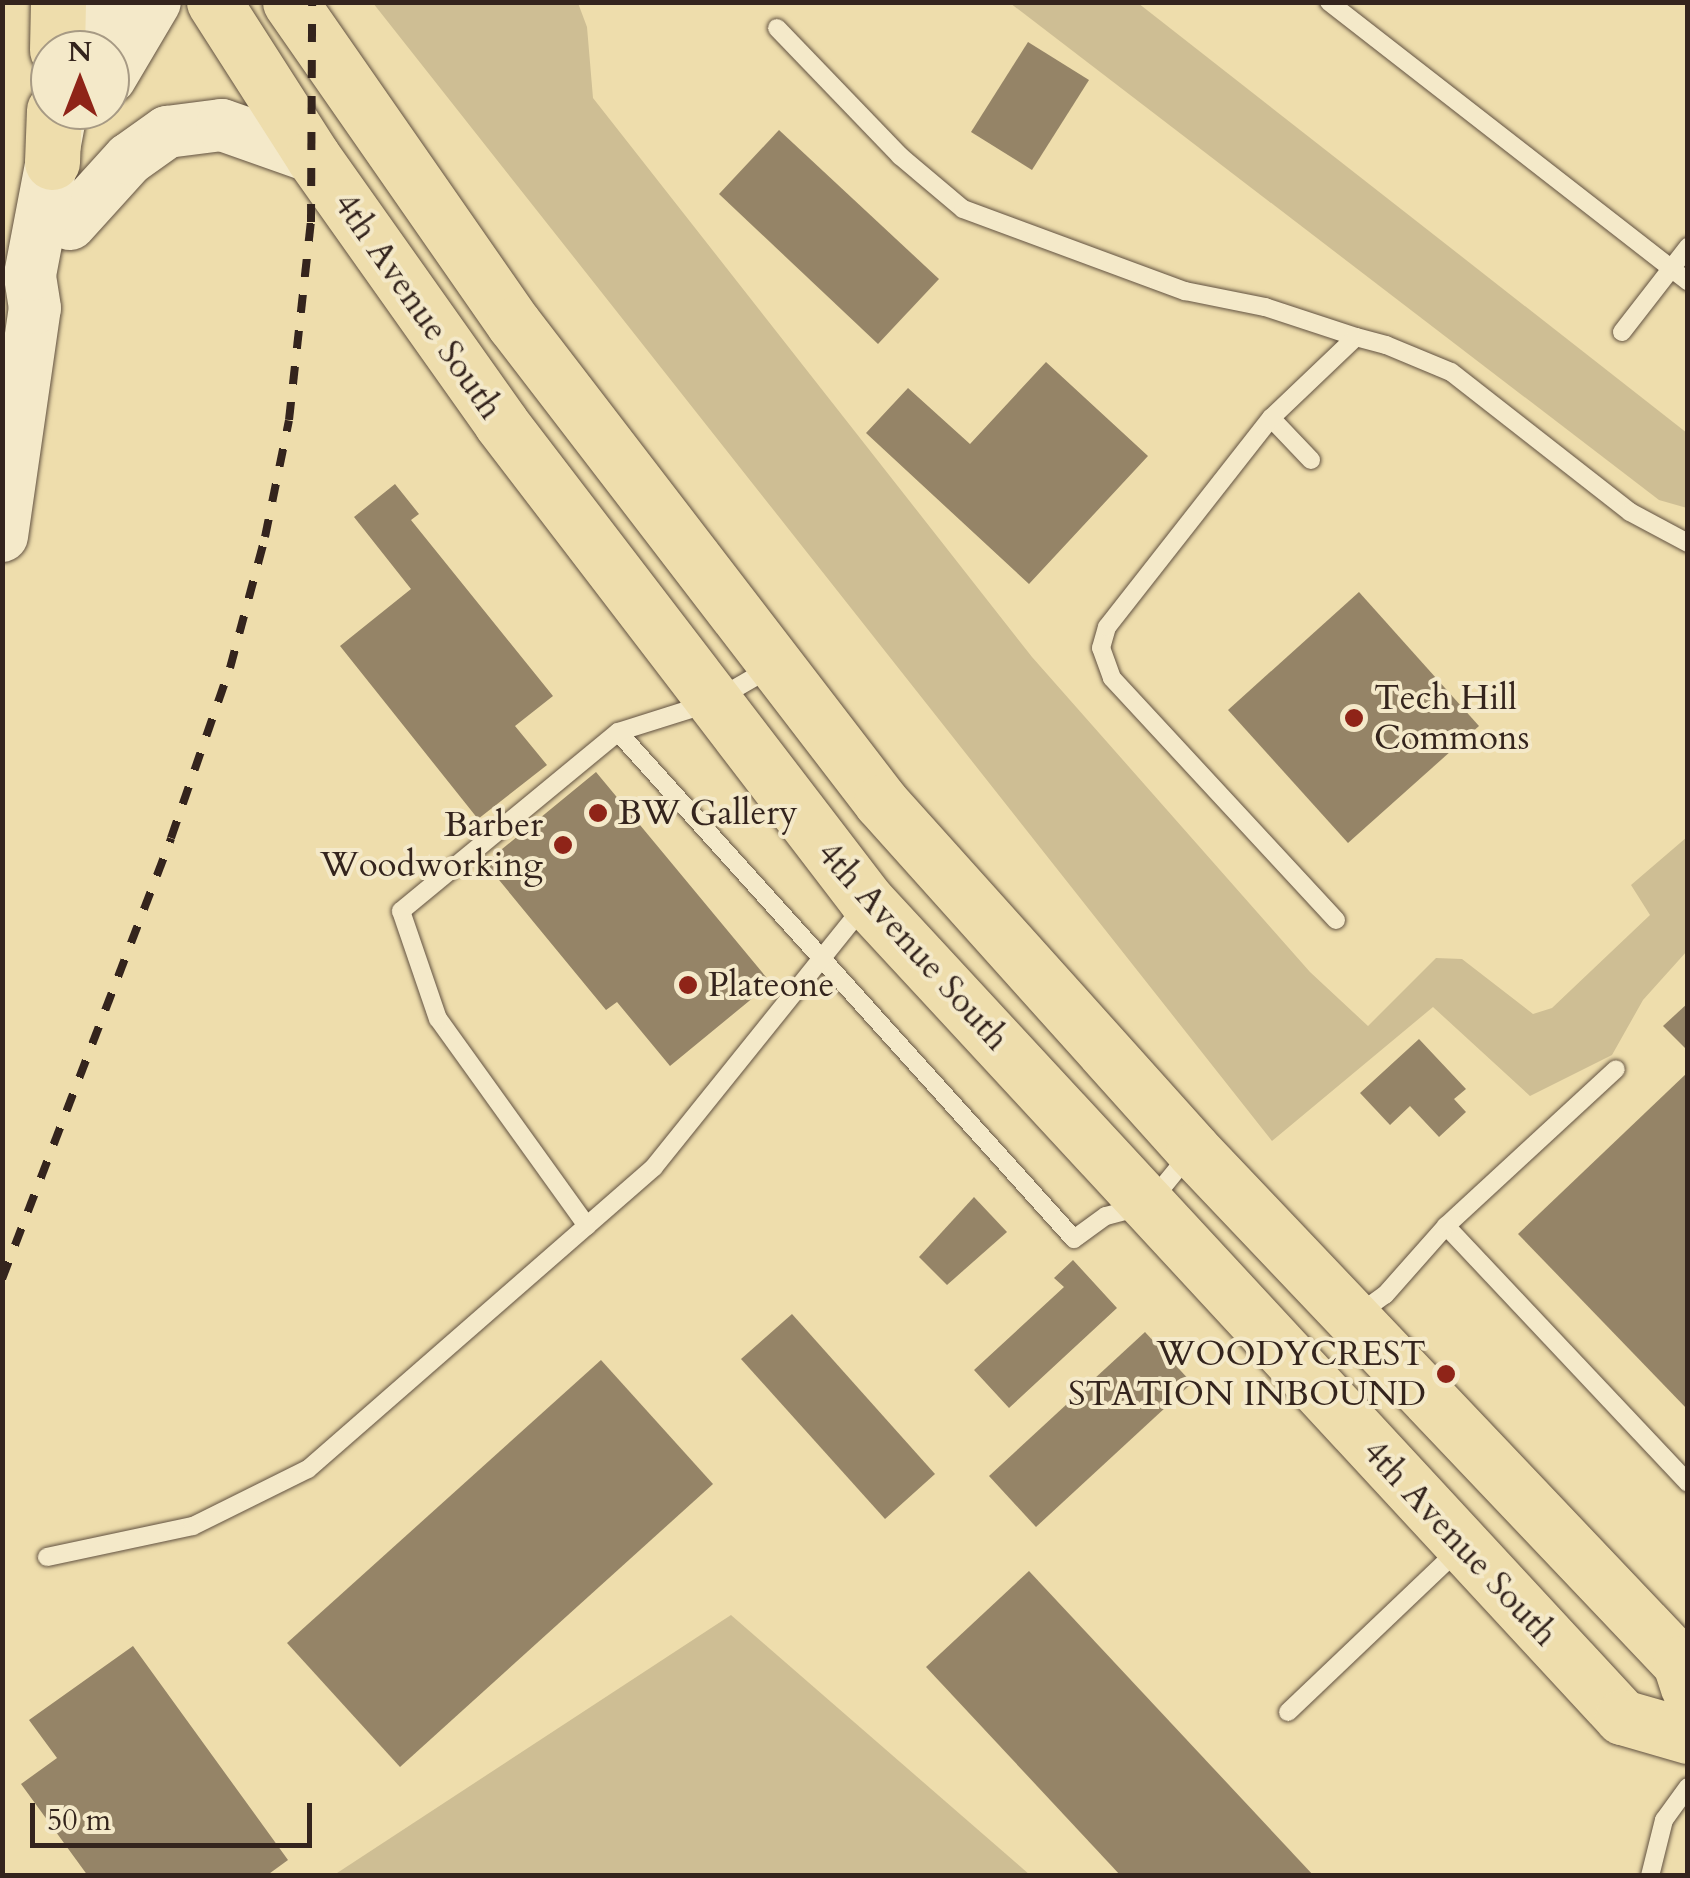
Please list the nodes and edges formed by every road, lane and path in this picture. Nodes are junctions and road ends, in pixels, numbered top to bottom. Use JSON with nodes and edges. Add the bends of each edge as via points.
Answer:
{"nodes":[{"id":1,"x":58,"y":2,"type":"edge"},
{"id":2,"x":104,"y":2,"type":"edge"},
{"id":3,"x":155,"y":2,"type":"edge"},
{"id":4,"x":214,"y":2,"type":"edge"},
{"id":5,"x":290,"y":2,"type":"edge"},
{"id":6,"x":1329,"y":2,"type":"edge"},
{"id":7,"x":777,"y":28,"type":"dead end"},
{"id":8,"x":57,"y":30,"type":"edge"},
{"id":9,"x":88,"y":30,"type":"edge"},
{"id":10,"x":130,"y":44,"type":"edge"},
{"id":11,"x":55,"y":130,"type":"edge"},
{"id":12,"x":91,"y":130,"type":"edge"},
{"id":13,"x":313,"y":157,"type":"junction"},
{"id":14,"x":70,"y":224,"type":"junction"},
{"id":15,"x":1688,"y":247,"type":"edge"},
{"id":16,"x":1670,"y":268,"type":"junction"},
{"id":17,"x":1688,"y":281,"type":"edge"},
{"id":18,"x":35,"y":308,"type":"junction"},
{"id":19,"x":1622,"y":332,"type":"dead end"},
{"id":20,"x":1356,"y":337,"type":"junction"},
{"id":21,"x":1271,"y":418,"type":"junction"},
{"id":22,"x":1311,"y":460,"type":"dead end"},
{"id":23,"x":2,"y":536,"type":"edge"},
{"id":24,"x":1688,"y":543,"type":"edge"},
{"id":25,"x":776,"y":664,"type":"junction"},
{"id":26,"x":710,"y":703,"type":"junction"},
{"id":27,"x":618,"y":732,"type":"junction"},
{"id":28,"x":867,"y":901,"type":"junction"},
{"id":29,"x":1336,"y":920,"type":"dead end"},
{"id":30,"x":822,"y":958,"type":"junction"},
{"id":31,"x":1616,"y":1069,"type":"dead end"},
{"id":32,"x":1193,"y":1150,"type":"junction"},
{"id":33,"x":1148,"y":1205,"type":"junction"},
{"id":34,"x":587,"y":1226,"type":"junction"},
{"id":35,"x":1446,"y":1226,"type":"junction"},
{"id":36,"x":1352,"y":1318,"type":"junction"},
{"id":37,"x":1688,"y":1483,"type":"edge"},
{"id":38,"x":1461,"y":1548,"type":"junction"},
{"id":39,"x":47,"y":1557,"type":"dead end"},
{"id":40,"x":1688,"y":1688,"type":"edge"},
{"id":41,"x":1288,"y":1712,"type":"dead end"},
{"id":42,"x":1688,"y":1736,"type":"edge"},
{"id":43,"x":1688,"y":1787,"type":"edge"},
{"id":44,"x":1650,"y":1876,"type":"edge"}],
"edges":[{"from":1,"to":8,"type":"main road"},
{"from":2,"to":9,"type":"street"},
{"from":3,"to":10,"type":"street"},
{"from":4,"to":13,"type":"main road","name":"4th Avenue South"},
{"from":5,"to":25,"type":"main road","name":"4th Avenue South","via":[[502,308]]},
{"from":6,"to":16,"type":"lane"},
{"from":7,"to":20,"type":"lane","via":[[900,156],[964,209],[1185,291],[1266,307]]},
{"from":11,"to":18,"type":"street","via":[[30,275]]},
{"from":12,"to":14,"type":"street"},
{"from":13,"to":14,"type":"street","via":[[222,125],[167,132],[129,159]]},
{"from":13,"to":26,"type":"main road","name":"4th Avenue South"},
{"from":14,"to":18,"type":"street","via":[[59,283]]},
{"from":15,"to":16,"type":"lane"},
{"from":16,"to":17,"type":"lane"},
{"from":16,"to":19,"type":"lane"},
{"from":18,"to":23,"type":"street"},
{"from":20,"to":21,"type":"lane"},
{"from":20,"to":24,"type":"lane","via":[[1452,372],[1630,512]]},
{"from":21,"to":22,"type":"lane"},
{"from":21,"to":29,"type":"lane","via":[[1107,627],[1101,648],[1112,678]]},
{"from":25,"to":26,"type":"lane"},
{"from":25,"to":32,"type":"main road","name":"4th Avenue South","via":[[880,802]]},
{"from":26,"to":27,"type":"lane"},
{"from":26,"to":28,"type":"main road","name":"4th Avenue South"},
{"from":27,"to":30,"type":"lane"},
{"from":27,"to":34,"type":"lane","via":[[400,911],[438,1019]]},
{"from":28,"to":30,"type":"lane"},
{"from":28,"to":33,"type":"main road","name":"4th Avenue South"},
{"from":30,"to":33,"type":"lane","via":[[1074,1239],[1106,1216]]},
{"from":30,"to":34,"type":"lane","via":[[654,1167]]},
{"from":31,"to":35,"type":"lane"},
{"from":32,"to":33,"type":"lane"},
{"from":32,"to":36,"type":"main road","name":"4th Avenue South"},
{"from":33,"to":38,"type":"main road","name":"4th Avenue South"},
{"from":34,"to":39,"type":"lane","via":[[308,1468],[193,1526]]},
{"from":35,"to":36,"type":"lane","via":[[1386,1295]]},
{"from":35,"to":37,"type":"lane"},
{"from":36,"to":40,"type":"main road","name":"4th Avenue South","via":[[1680,1664]]},
{"from":38,"to":41,"type":"lane"},
{"from":38,"to":42,"type":"main road","name":"4th Avenue South","via":[[1622,1717]]},
{"from":43,"to":44,"type":"lane","via":[[1664,1820]]}]}
